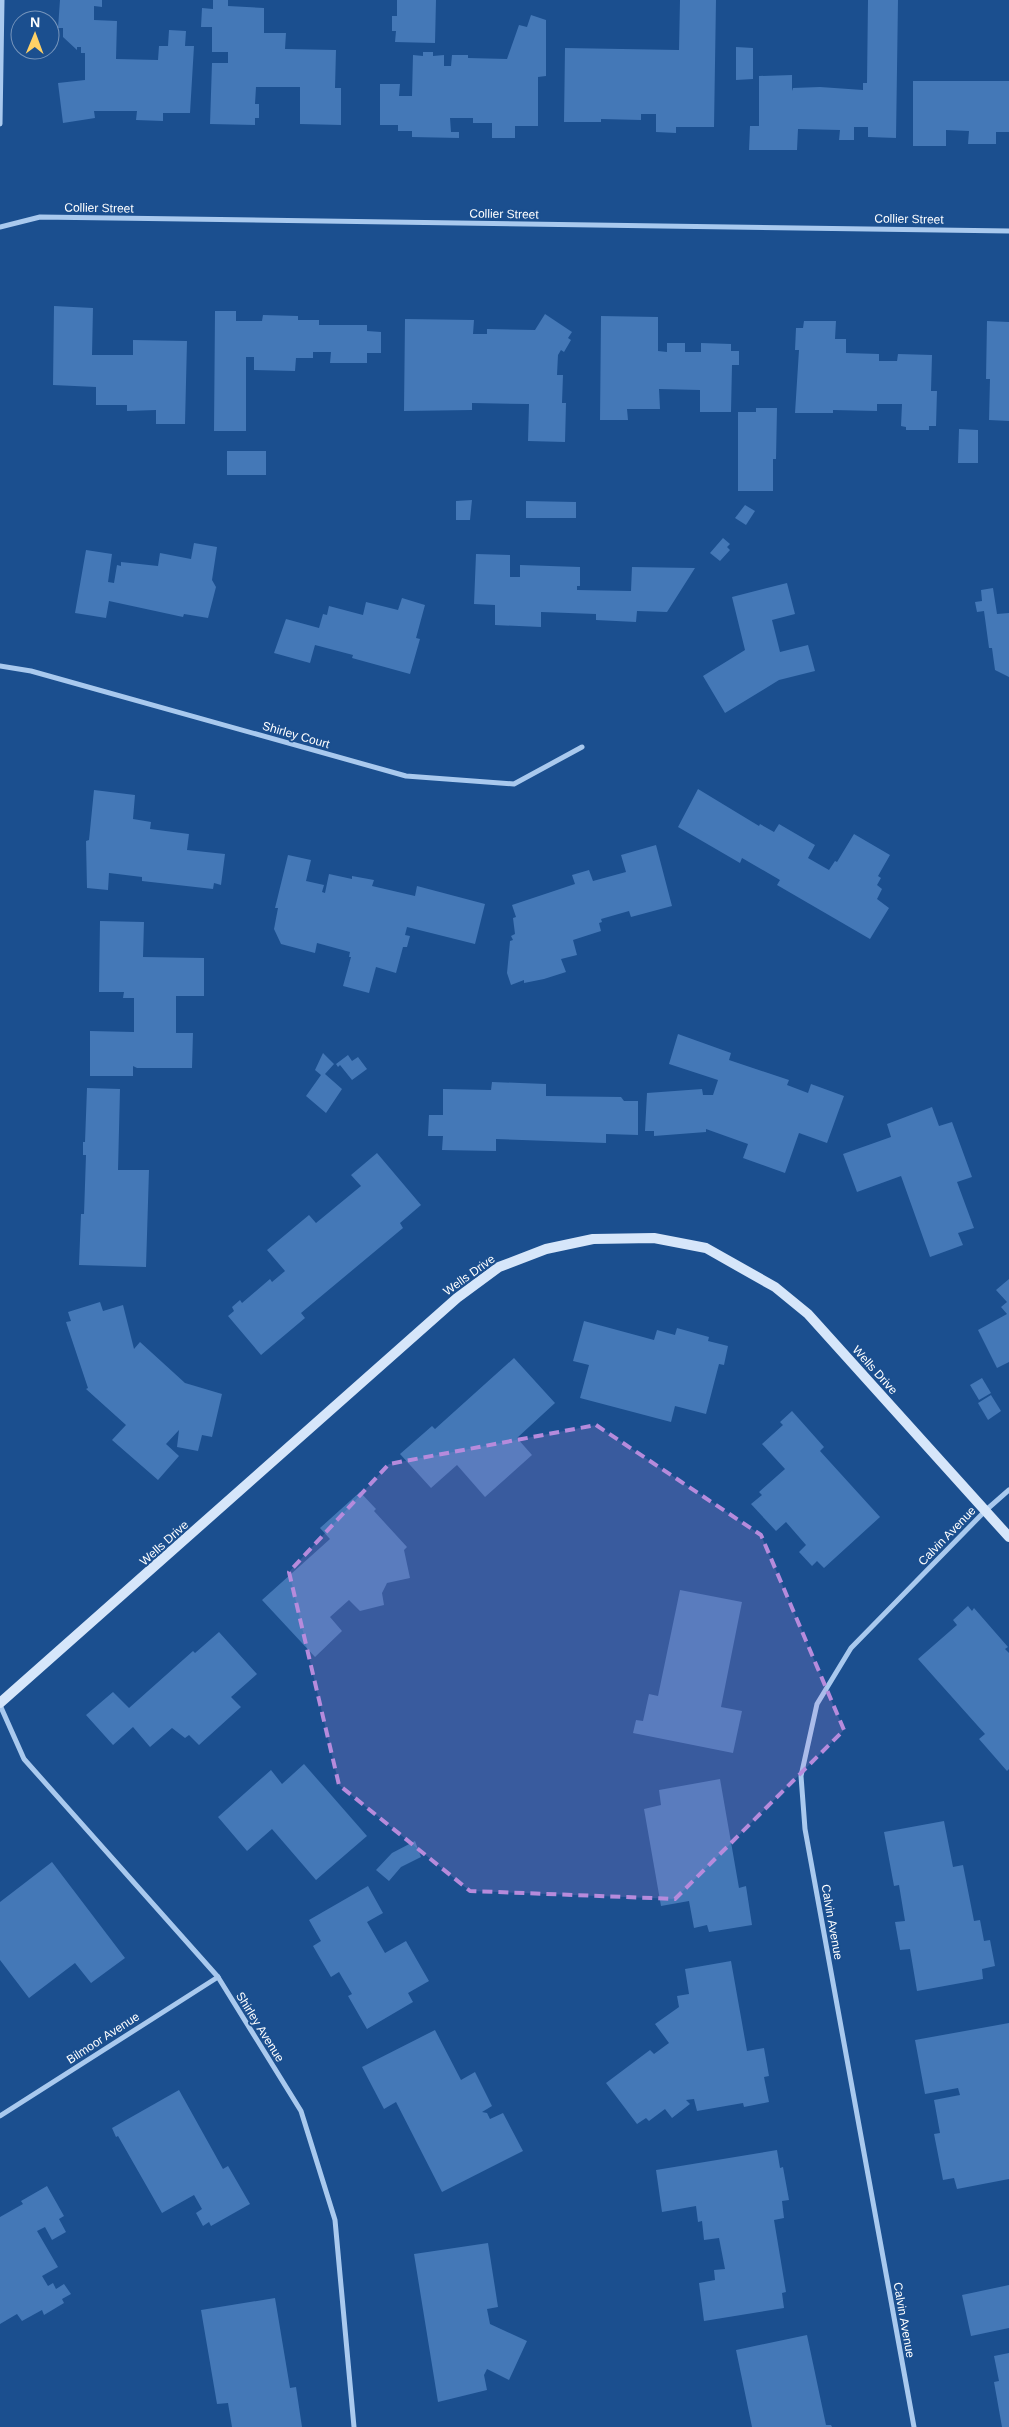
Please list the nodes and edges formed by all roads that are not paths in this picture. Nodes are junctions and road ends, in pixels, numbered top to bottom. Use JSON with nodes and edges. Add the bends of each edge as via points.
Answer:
{"nodes":[{"id":1,"x":2,"y":0,"type":"edge"},
{"id":2,"x":0,"y":124,"type":"edge"},
{"id":3,"x":0,"y":227,"type":"edge"},
{"id":4,"x":1009,"y":231,"type":"edge"},
{"id":5,"x":0,"y":666,"type":"edge"},
{"id":6,"x":582,"y":747,"type":"dead end"},
{"id":7,"x":1009,"y":1490,"type":"edge"},
{"id":8,"x":985,"y":1511,"type":"junction"},
{"id":9,"x":1009,"y":1537,"type":"edge"},
{"id":10,"x":0,"y":1704,"type":"edge"},
{"id":11,"x":218,"y":1977,"type":"junction"},
{"id":12,"x":0,"y":2116,"type":"edge"},
{"id":13,"x":354,"y":2427,"type":"edge"},
{"id":14,"x":914,"y":2427,"type":"edge"}],
"edges":[{"from":1,"to":2,"type":"street"},
{"from":3,"to":4,"type":"street","name":"Collier Street","via":[[40,217]]},
{"from":5,"to":6,"type":"street","name":"Shirley Court","via":[[31,671],[406,776],[514,784]]},
{"from":7,"to":8,"type":"street","name":"Calvin Avenue"},
{"from":8,"to":9,"type":"main road","name":"Wells Drive"},
{"from":8,"to":10,"type":"main road","name":"Wells Drive","via":[[808,1314],[775,1286],[706,1248],[654,1238],[593,1239],[546,1249],[499,1267],[457,1298]]},
{"from":8,"to":14,"type":"street","name":"Calvin Avenue","via":[[851,1648],[817,1704],[802,1776],[805,1829]]},
{"from":10,"to":11,"type":"street","name":"Shirley Avenue","via":[[24,1759]]},
{"from":11,"to":12,"type":"street","name":"Bilmoor Avenue"},
{"from":11,"to":13,"type":"street","name":"Shirley Avenue","via":[[302,2111],[332,2211]]}]}
